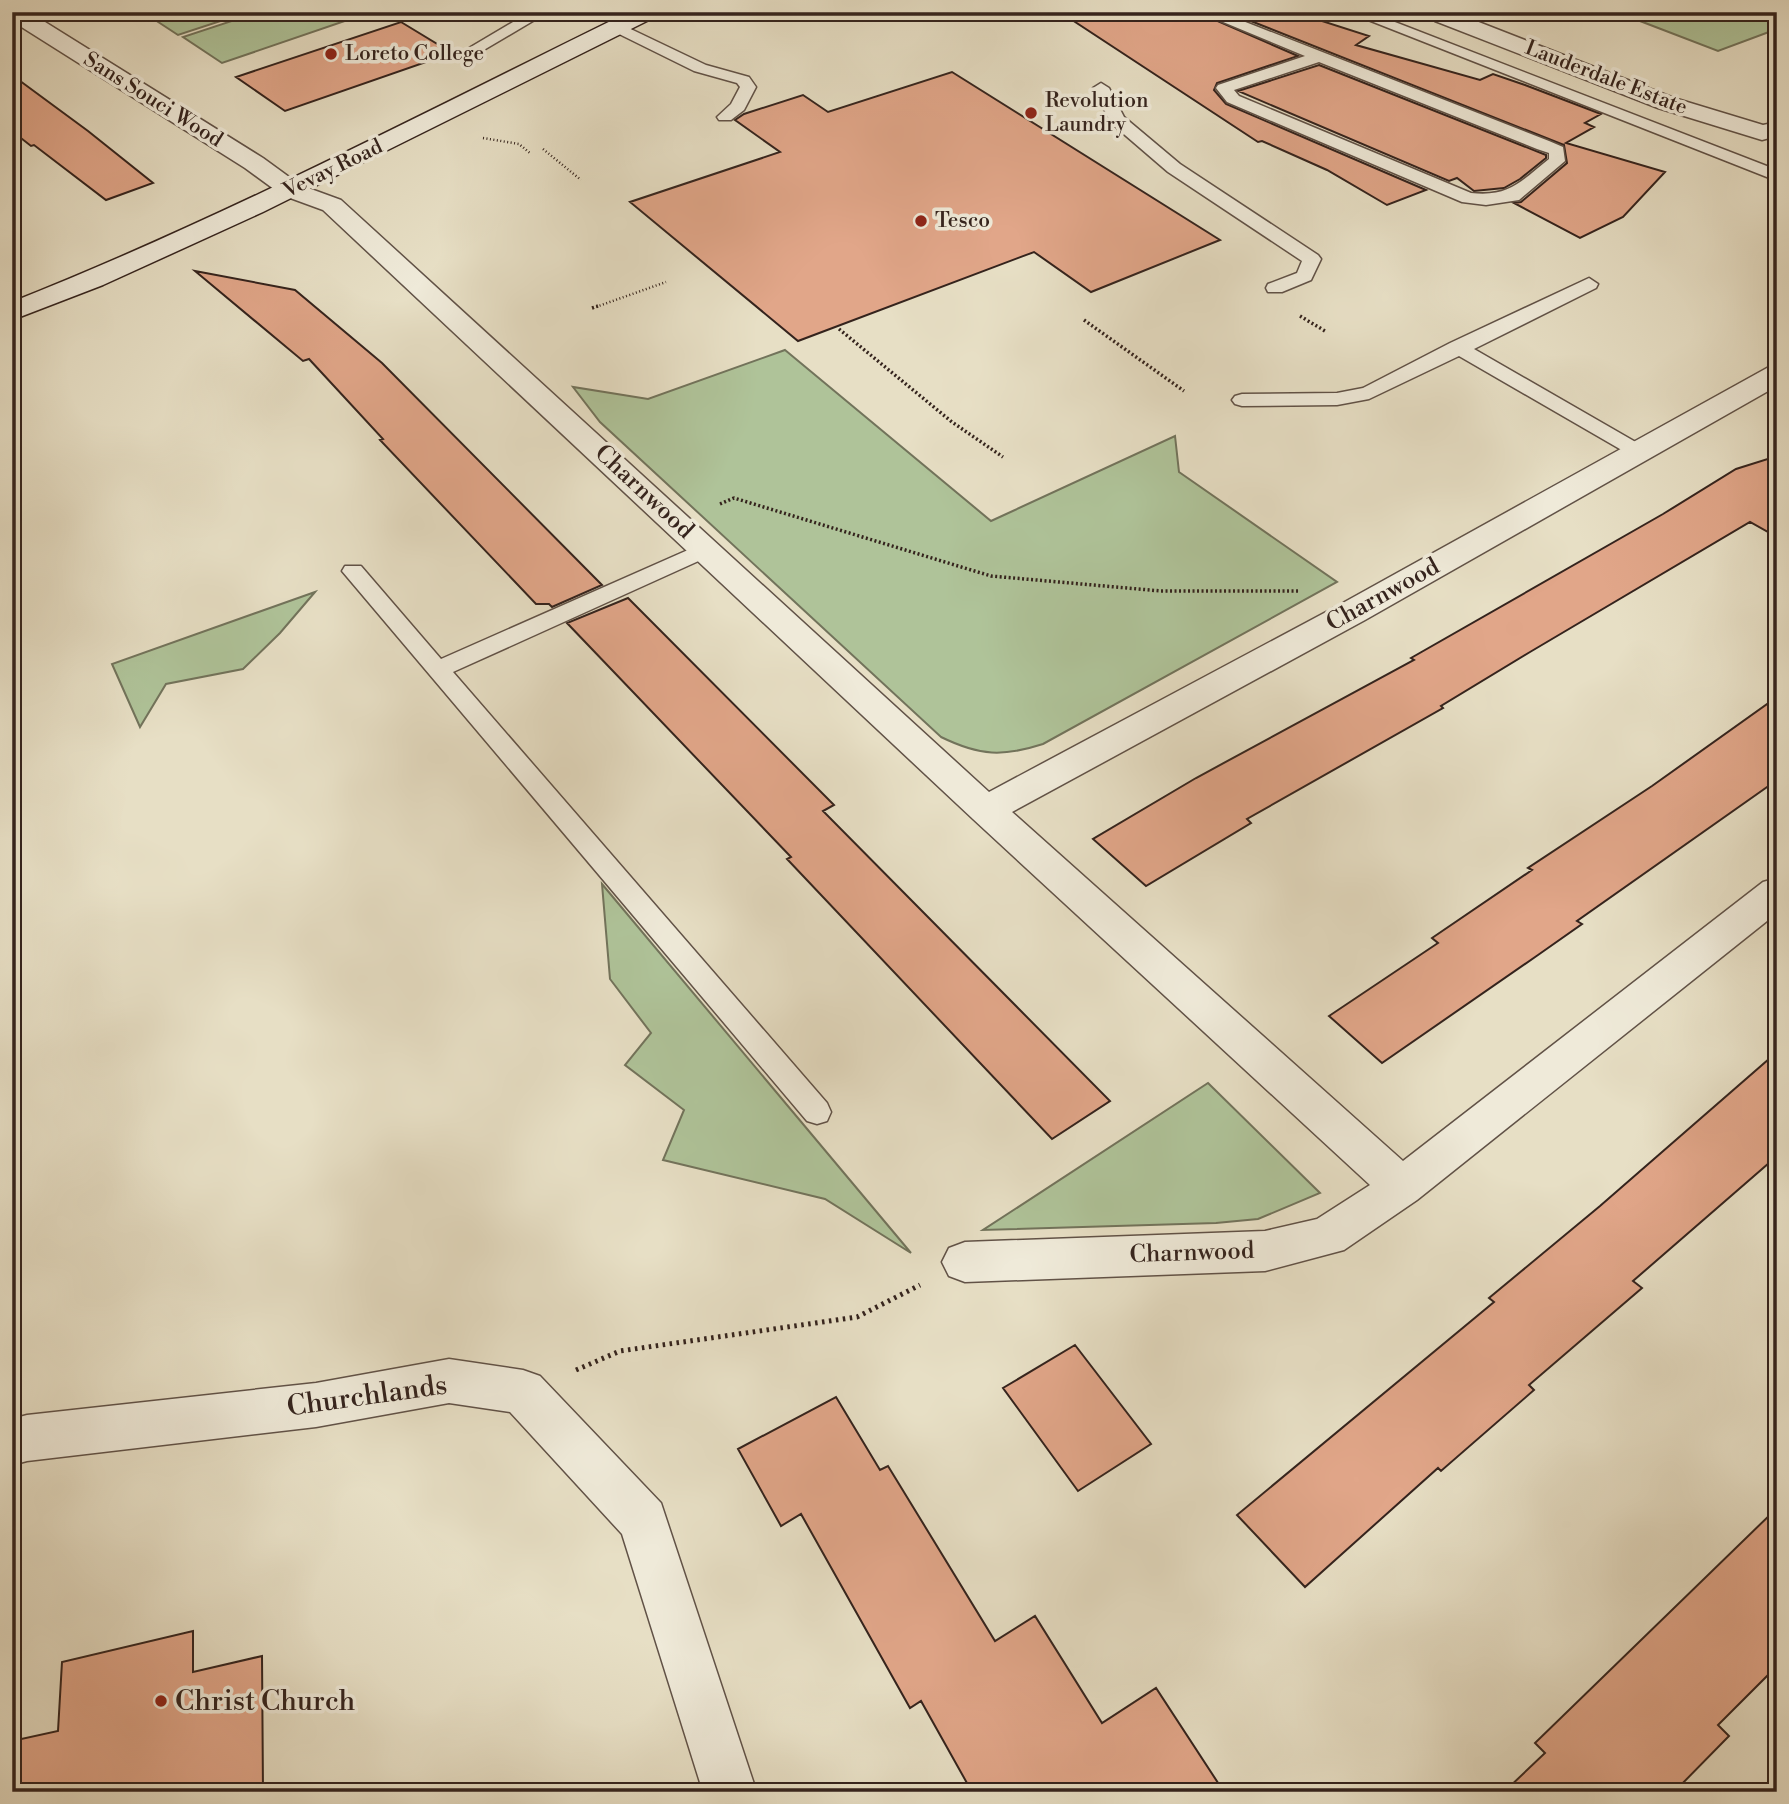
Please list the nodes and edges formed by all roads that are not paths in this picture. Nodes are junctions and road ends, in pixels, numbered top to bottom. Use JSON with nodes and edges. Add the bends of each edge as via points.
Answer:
{"nodes":[{"id":1,"x":13,"y":12,"type":"edge"},
{"id":2,"x":541,"y":12,"type":"edge"},
{"id":3,"x":647,"y":12,"type":"edge"},
{"id":4,"x":1206,"y":12,"type":"edge"},
{"id":5,"x":1356,"y":12,"type":"edge"},
{"id":6,"x":1439,"y":12,"type":"edge"},
{"id":7,"x":616,"y":27,"type":"junction"},
{"id":8,"x":472,"y":51,"type":"dead end"},
{"id":9,"x":1319,"y":57,"type":"junction"},
{"id":10,"x":700,"y":68,"type":"joint"},
{"id":11,"x":1101,"y":88,"type":"dead end"},
{"id":12,"x":725,"y":117,"type":"dead end"},
{"id":13,"x":1777,"y":129,"type":"edge"},
{"id":14,"x":1777,"y":176,"type":"edge"},
{"id":15,"x":291,"y":190,"type":"junction"},
{"id":16,"x":1588,"y":284,"type":"dead end"},
{"id":17,"x":1275,"y":288,"type":"dead end"},
{"id":18,"x":12,"y":312,"type":"edge"},
{"id":19,"x":1457,"y":347,"type":"junction"},
{"id":20,"x":1777,"y":374,"type":"edge"},
{"id":21,"x":1242,"y":400,"type":"dead end"},
{"id":22,"x":1639,"y":452,"type":"junction"},
{"id":23,"x":706,"y":549,"type":"junction"},
{"id":24,"x":353,"y":571,"type":"dead end"},
{"id":25,"x":437,"y":670,"type":"junction"},
{"id":26,"x":986,"y":810,"type":"junction"},
{"id":27,"x":1777,"y":892,"type":"edge"},
{"id":28,"x":817,"y":1112,"type":"dead end"},
{"id":29,"x":1402,"y":1186,"type":"junction"},
{"id":30,"x":965,"y":1262,"type":"road end"},
{"id":31,"x":12,"y":1442,"type":"edge"},
{"id":32,"x":727,"y":1784,"type":"dead end"}],
"edges":[{"from":1,"to":15,"type":"street","name":"Sans Souci Wood"},
{"from":2,"to":8,"type":"lane"},
{"from":3,"to":7,"type":"street","name":"Vevay Road"},
{"from":4,"to":9,"type":"lane"},
{"from":5,"to":14,"type":"lane"},
{"from":6,"to":13,"type":"street","name":"Lauderdale Estate","via":[[1666,103],[1762,133]]},
{"from":7,"to":10,"type":"lane"},
{"from":7,"to":15,"type":"street","name":"Vevay Road"},
{"from":9,"to":9,"type":"lane","via":[[1557,151],[1558,161],[1513,196],[1468,198],[1233,99],[1224,88]]},
{"from":10,"to":12,"type":"lane","via":[[743,79],[748,87],[738,107]]},
{"from":11,"to":17,"type":"lane","via":[[1117,120],[1174,168],[1312,260],[1305,276]]},
{"from":15,"to":18,"type":"street","name":"Vevay Road","via":[[154,255]]},
{"from":15,"to":23,"type":"street","name":"Charnwood","via":[[332,205]]},
{"from":16,"to":19,"type":"lane"},
{"from":19,"to":21,"type":"lane","via":[[1369,393],[1337,399]]},
{"from":19,"to":22,"type":"lane"},
{"from":20,"to":22,"type":"street","name":"Charnwood"},
{"from":22,"to":26,"type":"street","name":"Charnwood"},
{"from":23,"to":25,"type":"lane"},
{"from":23,"to":26,"type":"street","name":"Charnwood"},
{"from":24,"to":25,"type":"lane"},
{"from":25,"to":28,"type":"lane"},
{"from":26,"to":29,"type":"street","name":"Charnwood"},
{"from":27,"to":29,"type":"street","name":"Charnwood"},
{"from":29,"to":30,"type":"street","name":"Charnwood","via":[[1328,1236],[1265,1251]]},
{"from":31,"to":32,"type":"street","name":"Churchlands","via":[[316,1405],[449,1381],[523,1392],[643,1520]]}]}
